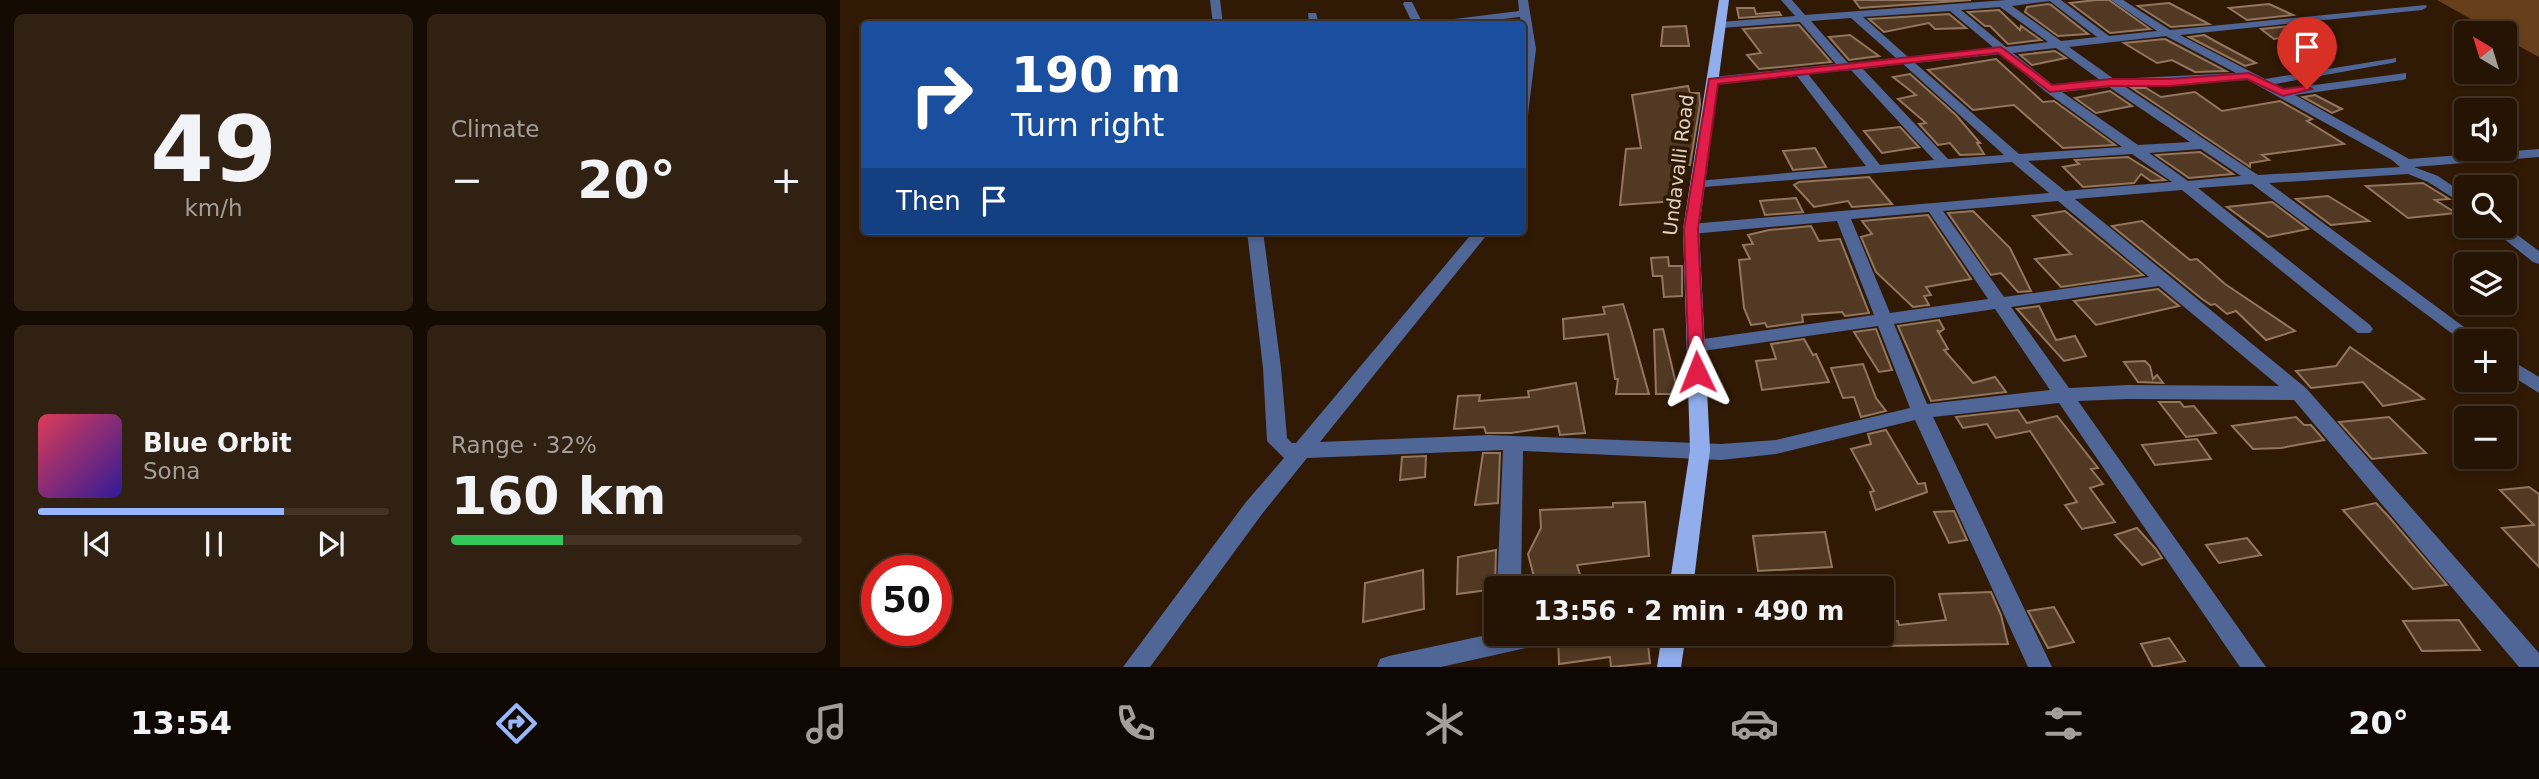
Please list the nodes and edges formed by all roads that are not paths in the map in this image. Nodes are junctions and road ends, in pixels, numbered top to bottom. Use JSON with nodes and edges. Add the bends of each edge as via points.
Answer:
{"nodes":[{"id":1,"x":1215,"y":0,"type":"edge"},
{"id":2,"x":1724,"y":0,"type":"edge"},
{"id":3,"x":1786,"y":0,"type":"edge"},
{"id":4,"x":2046,"y":0,"type":"edge"},
{"id":5,"x":2055,"y":0,"type":"edge"},
{"id":6,"x":2116,"y":0,"type":"edge"},
{"id":7,"x":1408,"y":4,"type":"dead end"},
{"id":8,"x":2003,"y":4,"type":"junction"},
{"id":9,"x":1524,"y":6,"type":"edge"},
{"id":10,"x":2422,"y":7,"type":"dead end"},
{"id":11,"x":1953,"y":8,"type":"junction"},
{"id":12,"x":1855,"y":16,"type":"junction"},
{"id":13,"x":1804,"y":19,"type":"junction"},
{"id":14,"x":1218,"y":21,"type":"edge"},
{"id":15,"x":1416,"y":21,"type":"edge"},
{"id":16,"x":1452,"y":21,"type":"edge"},
{"id":17,"x":1721,"y":25,"type":"junction"},
{"id":18,"x":2168,"y":33,"type":"junction"},
{"id":19,"x":2106,"y":39,"type":"junction"},
{"id":20,"x":2054,"y":43,"type":"junction"},
{"id":21,"x":2001,"y":50,"type":"junction"},
{"id":22,"x":2392,"y":60,"type":"dead end"},
{"id":23,"x":1906,"y":61,"type":"junction"},
{"id":24,"x":1849,"y":67,"type":"junction"},
{"id":25,"x":1800,"y":72,"type":"junction"},
{"id":26,"x":2249,"y":76,"type":"junction"},
{"id":27,"x":2402,"y":76,"type":"dead end"},
{"id":28,"x":1713,"y":81,"type":"junction"},
{"id":29,"x":2111,"y":83,"type":"junction"},
{"id":30,"x":2262,"y":83,"type":"junction"},
{"id":31,"x":2050,"y":89,"type":"junction"},
{"id":32,"x":2283,"y":93,"type":"junction"},
{"id":33,"x":2202,"y":145,"type":"junction"},
{"id":34,"x":2138,"y":149,"type":"junction"},
{"id":35,"x":2539,"y":153,"type":"edge"},
{"id":36,"x":2018,"y":160,"type":"junction"},
{"id":37,"x":1944,"y":163,"type":"junction"},
{"id":38,"x":2406,"y":166,"type":"junction"},
{"id":39,"x":1876,"y":169,"type":"junction"},
{"id":40,"x":2255,"y":179,"type":"junction"},
{"id":41,"x":1697,"y":185,"type":"junction"},
{"id":42,"x":2185,"y":185,"type":"junction"},
{"id":43,"x":2454,"y":194,"type":"edge"},
{"id":44,"x":2061,"y":196,"type":"junction"},
{"id":45,"x":1933,"y":208,"type":"junction"},
{"id":46,"x":1843,"y":217,"type":"junction"},
{"id":47,"x":1691,"y":229,"type":"junction"},
{"id":48,"x":1255,"y":235,"type":"edge"},
{"id":49,"x":1479,"y":235,"type":"edge"},
{"id":50,"x":2512,"y":238,"type":"edge"},
{"id":51,"x":2539,"y":258,"type":"edge"},
{"id":52,"x":2164,"y":280,"type":"junction"},
{"id":53,"x":1999,"y":303,"type":"junction"},
{"id":54,"x":1885,"y":318,"type":"junction"},
{"id":55,"x":2364,"y":329,"type":"dead end"},
{"id":56,"x":2458,"y":329,"type":"edge"},
{"id":57,"x":1696,"y":346,"type":"junction"},
{"id":58,"x":2517,"y":371,"type":"edge"},
{"id":59,"x":2539,"y":386,"type":"edge"},
{"id":60,"x":2299,"y":393,"type":"junction"},
{"id":61,"x":2064,"y":396,"type":"junction"},
{"id":62,"x":1921,"y":412,"type":"junction"},
{"id":63,"x":1513,"y":443,"type":"junction"},
{"id":64,"x":1304,"y":449,"type":"junction"},
{"id":65,"x":1700,"y":450,"type":"junction"},
{"id":66,"x":1509,"y":576,"type":"edge"},
{"id":67,"x":1683,"y":576,"type":"edge"},
{"id":68,"x":1484,"y":643,"type":"edge"},
{"id":69,"x":1672,"y":646,"type":"edge"},
{"id":70,"x":1135,"y":667,"type":"edge"},
{"id":71,"x":1389,"y":667,"type":"edge"},
{"id":72,"x":1669,"y":667,"type":"edge"},
{"id":73,"x":2040,"y":667,"type":"edge"},
{"id":74,"x":2254,"y":667,"type":"edge"},
{"id":75,"x":2535,"y":667,"type":"edge"}],
"edges":[{"from":1,"to":14,"type":"street"},
{"from":2,"to":17,"type":"main road","name":"Undavalli Road"},
{"from":3,"to":13,"type":"street"},
{"from":4,"to":8,"type":"street"},
{"from":5,"to":19,"type":"street"},
{"from":6,"to":18,"type":"street"},
{"from":7,"to":15,"type":"street"},
{"from":8,"to":11,"type":"street"},
{"from":8,"to":20,"type":"street"},
{"from":9,"to":16,"type":"street"},
{"from":10,"to":18,"type":"street"},
{"from":11,"to":12,"type":"street"},
{"from":11,"to":21,"type":"street"},
{"from":12,"to":13,"type":"street"},
{"from":12,"to":23,"type":"street"},
{"from":13,"to":17,"type":"street"},
{"from":13,"to":24,"type":"street"},
{"from":17,"to":28,"type":"main road","name":"Undavalli Road"},
{"from":18,"to":19,"type":"street"},
{"from":18,"to":26,"type":"street"},
{"from":19,"to":20,"type":"street"},
{"from":20,"to":21,"type":"street"},
{"from":20,"to":29,"type":"street"},
{"from":21,"to":23,"type":"street"},
{"from":21,"to":31,"type":"street"},
{"from":22,"to":30,"type":"street"},
{"from":23,"to":24,"type":"street"},
{"from":23,"to":36,"type":"street"},
{"from":24,"to":25,"type":"street"},
{"from":24,"to":37,"type":"street"},
{"from":25,"to":28,"type":"street"},
{"from":25,"to":39,"type":"street"},
{"from":26,"to":29,"type":"street"},
{"from":26,"to":30,"type":"street"},
{"from":27,"to":32,"type":"street"},
{"from":28,"to":41,"type":"main road","name":"Undavalli Road"},
{"from":29,"to":31,"type":"street"},
{"from":29,"to":33,"type":"street"},
{"from":30,"to":32,"type":"street"},
{"from":31,"to":34,"type":"street"},
{"from":32,"to":38,"type":"street"},
{"from":33,"to":34,"type":"street"},
{"from":33,"to":40,"type":"street"},
{"from":34,"to":36,"type":"street"},
{"from":34,"to":42,"type":"street"},
{"from":35,"to":38,"type":"street"},
{"from":36,"to":37,"type":"street"},
{"from":36,"to":44,"type":"street"},
{"from":37,"to":39,"type":"street"},
{"from":38,"to":40,"type":"street","via":[[2401,172]]},
{"from":38,"to":43,"type":"street"},
{"from":39,"to":41,"type":"street"},
{"from":40,"to":42,"type":"street"},
{"from":40,"to":56,"type":"street"},
{"from":41,"to":47,"type":"main road","name":"Undavalli Road"},
{"from":42,"to":44,"type":"street"},
{"from":42,"to":55,"type":"street"},
{"from":44,"to":45,"type":"street"},
{"from":44,"to":52,"type":"street"},
{"from":45,"to":46,"type":"street"},
{"from":45,"to":53,"type":"street"},
{"from":46,"to":47,"type":"street"},
{"from":46,"to":54,"type":"street"},
{"from":47,"to":57,"type":"main road","name":"Undavalli Road"},
{"from":48,"to":64,"type":"street","via":[[1277,440],[1287,451]]},
{"from":49,"to":64,"type":"street"},
{"from":50,"to":51,"type":"street"},
{"from":52,"to":53,"type":"street"},
{"from":52,"to":60,"type":"street"},
{"from":53,"to":54,"type":"street"},
{"from":53,"to":61,"type":"street"},
{"from":54,"to":57,"type":"street"},
{"from":54,"to":62,"type":"street"},
{"from":57,"to":65,"type":"main road","name":"Undavalli Road"},
{"from":58,"to":59,"type":"street"},
{"from":60,"to":61,"type":"street"},
{"from":60,"to":75,"type":"street"},
{"from":61,"to":62,"type":"street"},
{"from":61,"to":74,"type":"street"},
{"from":62,"to":65,"type":"street","via":[[1776,447]]},
{"from":62,"to":73,"type":"street"},
{"from":63,"to":64,"type":"street"},
{"from":63,"to":65,"type":"street"},
{"from":63,"to":66,"type":"street"},
{"from":64,"to":70,"type":"street"},
{"from":65,"to":67,"type":"main road","name":"Undavalli Road"},
{"from":68,"to":71,"type":"street"},
{"from":69,"to":72,"type":"main road"}]}
